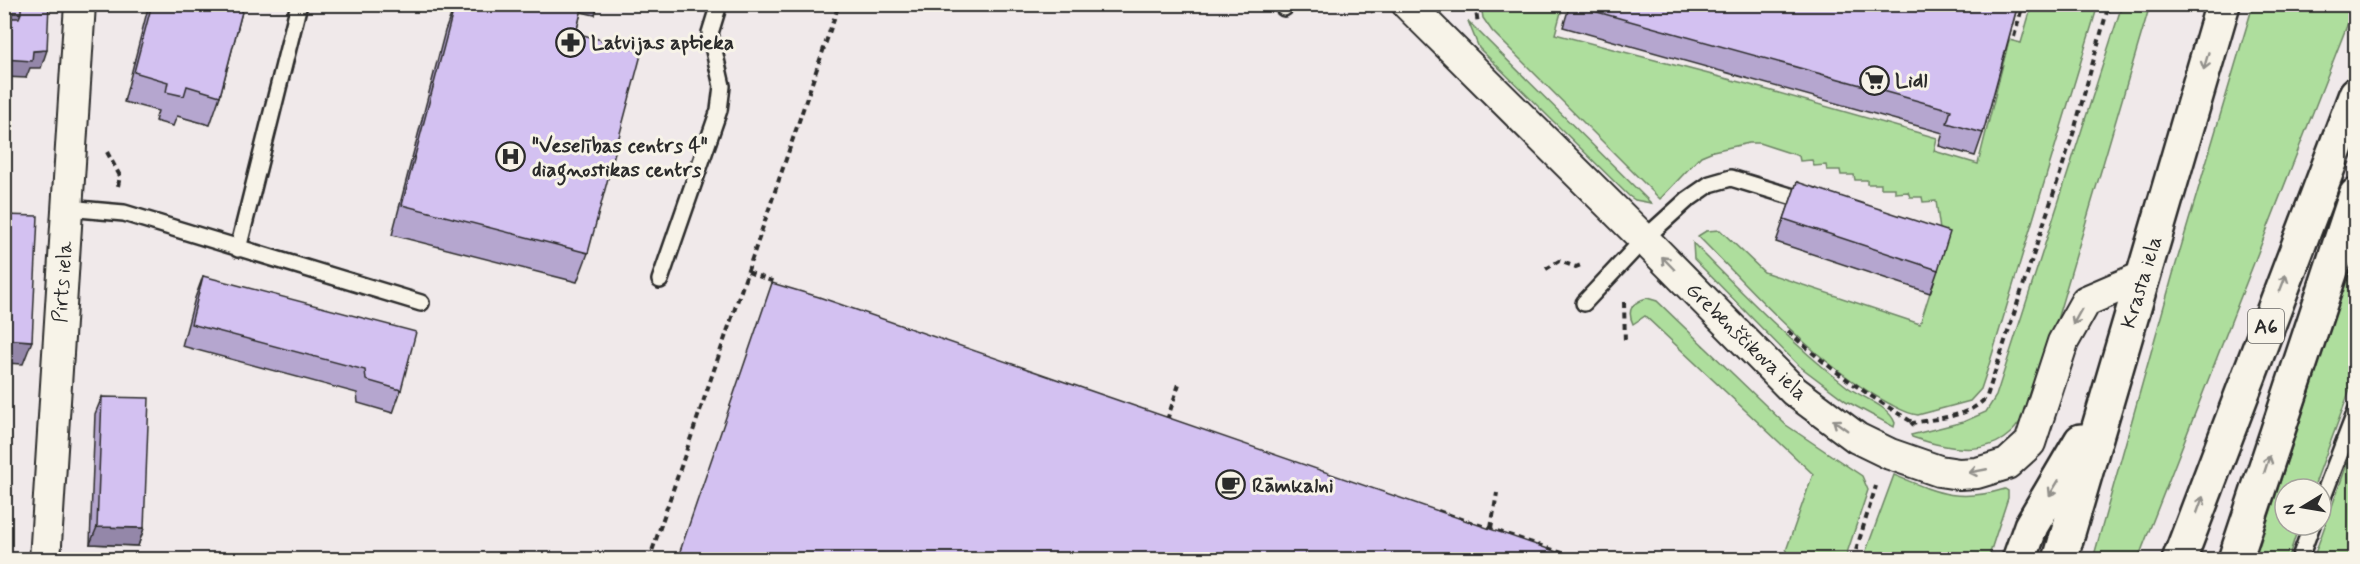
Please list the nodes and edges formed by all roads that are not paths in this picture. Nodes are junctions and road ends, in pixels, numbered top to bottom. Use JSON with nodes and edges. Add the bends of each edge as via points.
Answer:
{"nodes":[{"id":1,"x":80,"y":4,"type":"edge"},
{"id":2,"x":299,"y":4,"type":"edge"},
{"id":3,"x":719,"y":4,"type":"edge"},
{"id":4,"x":2223,"y":4,"type":"edge"},
{"id":5,"x":1419,"y":9,"type":"edge"},
{"id":6,"x":2355,"y":94,"type":"edge"},
{"id":7,"x":2355,"y":195,"type":"edge"},
{"id":8,"x":1819,"y":205,"type":"edge"},
{"id":9,"x":67,"y":208,"type":"junction"},
{"id":10,"x":1644,"y":239,"type":"junction"},
{"id":11,"x":238,"y":249,"type":"junction"},
{"id":12,"x":2142,"y":277,"type":"junction"},
{"id":13,"x":660,"y":280,"type":"dead end"},
{"id":14,"x":422,"y":303,"type":"dead end"},
{"id":15,"x":1584,"y":303,"type":"dead end"},
{"id":16,"x":2105,"y":401,"type":"junction"},
{"id":17,"x":2355,"y":411,"type":"edge"},
{"id":18,"x":2330,"y":477,"type":"edge"},
{"id":19,"x":2308,"y":537,"type":"edge"},
{"id":20,"x":45,"y":560,"type":"edge"},
{"id":21,"x":2019,"y":560,"type":"edge"},
{"id":22,"x":2060,"y":560,"type":"edge"},
{"id":23,"x":2179,"y":560,"type":"edge"},
{"id":24,"x":2235,"y":560,"type":"edge"},
{"id":25,"x":2299,"y":560,"type":"edge"}],
"edges":[{"from":1,"to":9,"type":"street","name":"Pirts iela"},
{"from":2,"to":11,"type":"lane"},
{"from":3,"to":13,"type":"lane","via":[[710,33],[722,87],[719,110]]},
{"from":4,"to":12,"type":"highway","name":"Krasta iela","one_way":true},
{"from":5,"to":10,"type":"street","name":"Grebenščikova iela"},
{"from":23,"to":6,"type":"highway","number":"A6","one_way":true},
{"from":24,"to":7,"type":"highway","one_way":true},
{"from":8,"to":10,"type":"lane","via":[[1731,178],[1710,183]]},
{"from":9,"to":11,"type":"lane","via":[[124,213]]},
{"from":9,"to":20,"type":"street","name":"Pirts iela"},
{"from":12,"to":10,"type":"street","name":"Grebenščikova iela","one_way":true,"via":[[2086,301],[2063,342],[2030,443],[2007,464],[1959,474],[1890,454],[1857,438],[1794,391]]},
{"from":10,"to":15,"type":"lane"},
{"from":11,"to":14,"type":"lane"},
{"from":12,"to":16,"type":"highway","name":"Krasta iela"},
{"from":16,"to":21,"type":"highway","one_way":true,"via":[[2031,526]]},
{"from":16,"to":22,"type":"highway","name":"Krasta iela"},
{"from":17,"to":18,"type":"lane"},
{"from":19,"to":25,"type":"lane"}]}
